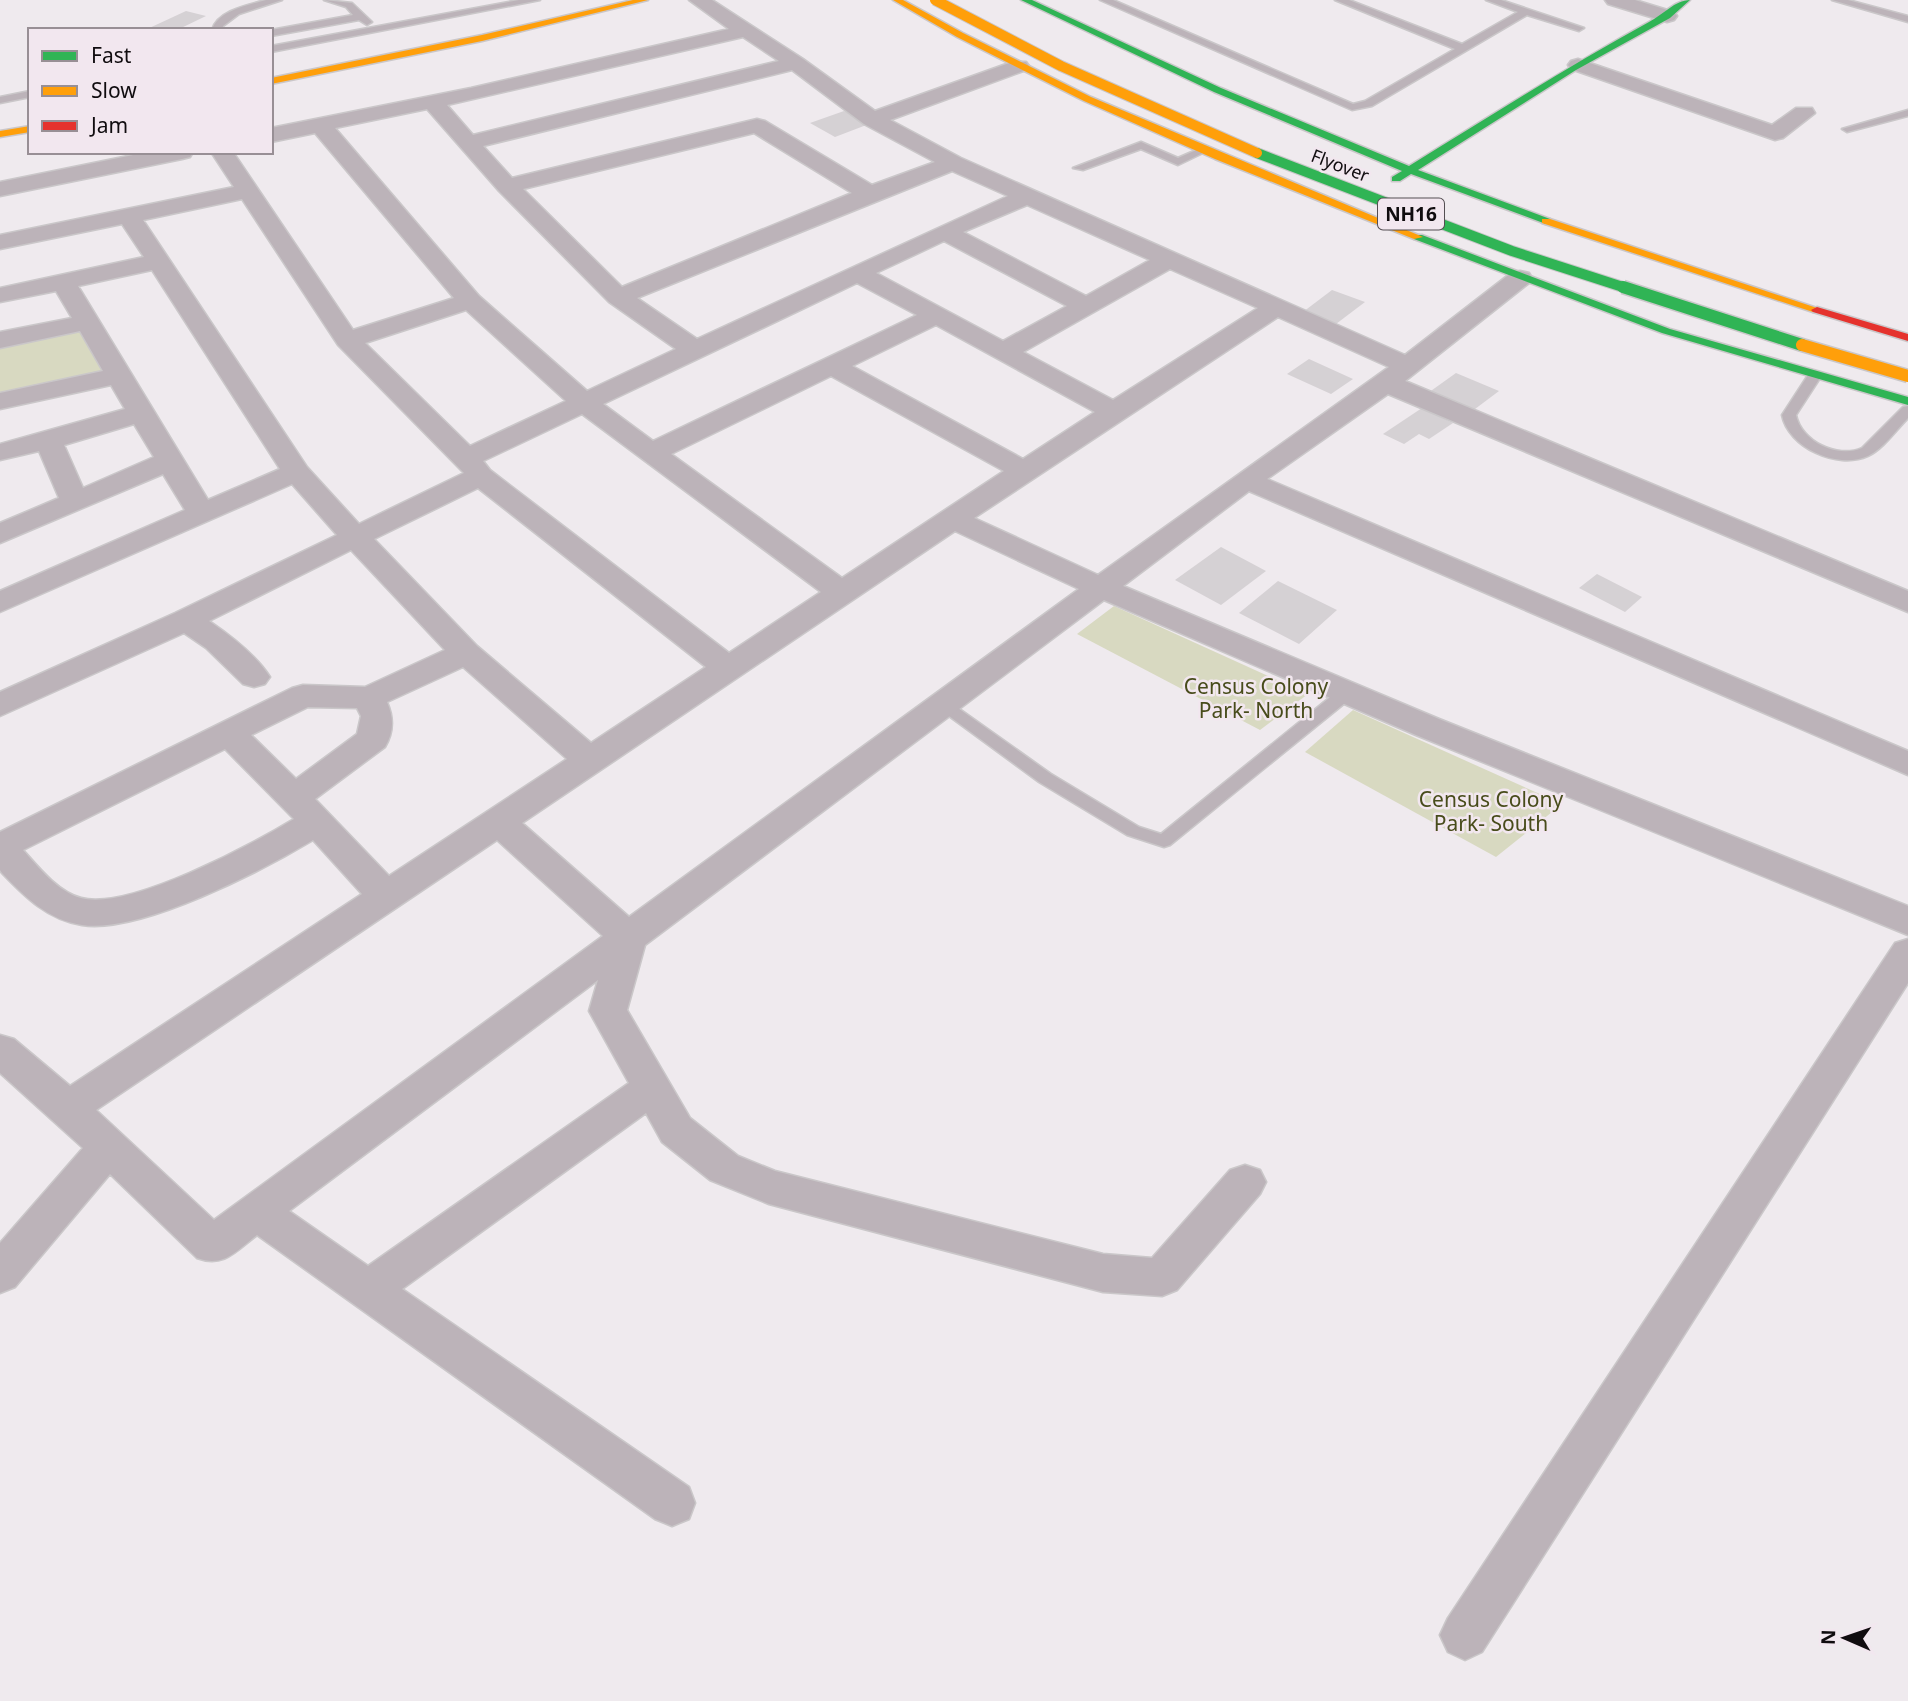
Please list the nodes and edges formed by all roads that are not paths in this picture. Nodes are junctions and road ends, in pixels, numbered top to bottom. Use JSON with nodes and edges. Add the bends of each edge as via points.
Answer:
{"nodes":[{"id":1,"x":277,"y":0,"type":"edge"},
{"id":2,"x":329,"y":0,"type":"edge"},
{"id":3,"x":536,"y":0,"type":"edge"},
{"id":4,"x":644,"y":0,"type":"edge"},
{"id":5,"x":699,"y":0,"type":"edge"},
{"id":6,"x":897,"y":0,"type":"edge"},
{"id":7,"x":935,"y":0,"type":"edge"},
{"id":8,"x":1025,"y":0,"type":"edge"},
{"id":9,"x":1105,"y":0,"type":"edge"},
{"id":10,"x":1340,"y":0,"type":"edge"},
{"id":11,"x":1491,"y":0,"type":"edge"},
{"id":12,"x":1615,"y":0,"type":"edge"},
{"id":13,"x":1686,"y":0,"type":"edge"},
{"id":14,"x":1837,"y":0,"type":"edge"},
{"id":15,"x":1526,"y":11,"type":"junction"},
{"id":16,"x":362,"y":16,"type":"junction"},
{"id":17,"x":1667,"y":16,"type":"junction"},
{"id":18,"x":1006,"y":19,"type":"dead end"},
{"id":19,"x":1908,"y":19,"type":"edge"},
{"id":20,"x":217,"y":28,"type":"edge"},
{"id":21,"x":1579,"y":28,"type":"dead end"},
{"id":22,"x":373,"y":31,"type":"junction"},
{"id":23,"x":745,"y":31,"type":"junction"},
{"id":24,"x":273,"y":33,"type":"edge"},
{"id":25,"x":1462,"y":48,"type":"junction"},
{"id":26,"x":273,"y":50,"type":"edge"},
{"id":27,"x":796,"y":63,"type":"junction"},
{"id":28,"x":1578,"y":65,"type":"junction"},
{"id":29,"x":1019,"y":66,"type":"junction"},
{"id":30,"x":273,"y":81,"type":"edge"},
{"id":31,"x":701,"y":86,"type":"junction"},
{"id":32,"x":28,"y":94,"type":"edge"},
{"id":33,"x":0,"y":100,"type":"edge"},
{"id":34,"x":432,"y":102,"type":"junction"},
{"id":35,"x":1206,"y":113,"type":"dead end"},
{"id":36,"x":1804,"y":113,"type":"dead end"},
{"id":37,"x":1908,"y":113,"type":"edge"},
{"id":38,"x":872,"y":119,"type":"junction"},
{"id":39,"x":320,"y":125,"type":"junction"},
{"id":40,"x":757,"y":126,"type":"junction"},
{"id":41,"x":28,"y":128,"type":"edge"},
{"id":42,"x":1847,"y":129,"type":"dead end"},
{"id":43,"x":0,"y":134,"type":"edge"},
{"id":44,"x":273,"y":135,"type":"edge"},
{"id":45,"x":468,"y":143,"type":"junction"},
{"id":46,"x":1201,"y":151,"type":"junction"},
{"id":47,"x":172,"y":154,"type":"edge"},
{"id":48,"x":223,"y":154,"type":"edge"},
{"id":49,"x":1317,"y":159,"type":"dead end"},
{"id":50,"x":953,"y":163,"type":"junction"},
{"id":51,"x":1079,"y":168,"type":"dead end"},
{"id":52,"x":1409,"y":170,"type":"junction"},
{"id":53,"x":507,"y":186,"type":"junction"},
{"id":54,"x":0,"y":189,"type":"edge"},
{"id":55,"x":248,"y":191,"type":"junction"},
{"id":56,"x":870,"y":194,"type":"junction"},
{"id":57,"x":1027,"y":196,"type":"junction"},
{"id":58,"x":1351,"y":211,"type":"junction"},
{"id":59,"x":128,"y":215,"type":"junction"},
{"id":60,"x":1476,"y":219,"type":"dead end"},
{"id":61,"x":944,"y":232,"type":"junction"},
{"id":62,"x":0,"y":242,"type":"edge"},
{"id":63,"x":1170,"y":260,"type":"junction"},
{"id":64,"x":157,"y":262,"type":"junction"},
{"id":65,"x":857,"y":273,"type":"junction"},
{"id":66,"x":1520,"y":278,"type":"junction"},
{"id":67,"x":63,"y":282,"type":"junction"},
{"id":68,"x":1660,"y":282,"type":"dead end"},
{"id":69,"x":0,"y":295,"type":"edge"},
{"id":70,"x":618,"y":297,"type":"junction"},
{"id":71,"x":470,"y":301,"type":"junction"},
{"id":72,"x":1086,"y":306,"type":"junction"},
{"id":73,"x":1735,"y":306,"type":"dead end"},
{"id":74,"x":1277,"y":307,"type":"junction"},
{"id":75,"x":935,"y":316,"type":"junction"},
{"id":76,"x":88,"y":322,"type":"junction"},
{"id":77,"x":1908,"y":338,"type":"edge"},
{"id":78,"x":347,"y":340,"type":"junction"},
{"id":79,"x":0,"y":341,"type":"edge"},
{"id":80,"x":695,"y":350,"type":"junction"},
{"id":81,"x":1003,"y":352,"type":"junction"},
{"id":82,"x":830,"y":365,"type":"junction"},
{"id":83,"x":1397,"y":374,"type":"junction"},
{"id":84,"x":1815,"y":374,"type":"junction"},
{"id":85,"x":118,"y":376,"type":"junction"},
{"id":86,"x":1908,"y":376,"type":"edge"},
{"id":87,"x":0,"y":401,"type":"edge"},
{"id":88,"x":1908,"y":401,"type":"edge"},
{"id":89,"x":584,"y":402,"type":"junction"},
{"id":90,"x":1908,"y":410,"type":"edge"},
{"id":91,"x":1114,"y":411,"type":"junction"},
{"id":92,"x":140,"y":413,"type":"junction"},
{"id":93,"x":48,"y":441,"type":"junction"},
{"id":94,"x":0,"y":452,"type":"edge"},
{"id":95,"x":651,"y":453,"type":"junction"},
{"id":96,"x":169,"y":461,"type":"junction"},
{"id":97,"x":474,"y":467,"type":"junction"},
{"id":98,"x":296,"y":471,"type":"junction"},
{"id":99,"x":1024,"y":471,"type":"junction"},
{"id":100,"x":1246,"y":480,"type":"junction"},
{"id":101,"x":75,"y":501,"type":"junction"},
{"id":102,"x":201,"y":513,"type":"junction"},
{"id":103,"x":953,"y":519,"type":"junction"},
{"id":104,"x":0,"y":534,"type":"edge"},
{"id":105,"x":354,"y":536,"type":"junction"},
{"id":106,"x":1100,"y":588,"type":"junction"},
{"id":107,"x":842,"y":593,"type":"junction"},
{"id":108,"x":0,"y":602,"type":"edge"},
{"id":109,"x":1908,"y":602,"type":"edge"},
{"id":110,"x":186,"y":620,"type":"junction"},
{"id":111,"x":466,"y":653,"type":"junction"},
{"id":112,"x":728,"y":668,"type":"junction"},
{"id":113,"x":254,"y":677,"type":"dead end"},
{"id":114,"x":1345,"y":694,"type":"junction"},
{"id":115,"x":369,"y":698,"type":"junction"},
{"id":116,"x":0,"y":705,"type":"edge"},
{"id":117,"x":942,"y":705,"type":"junction"},
{"id":118,"x":229,"y":733,"type":"junction"},
{"id":119,"x":590,"y":760,"type":"junction"},
{"id":120,"x":1908,"y":764,"type":"edge"},
{"id":121,"x":305,"y":810,"type":"junction"},
{"id":122,"x":499,"y":822,"type":"junction"},
{"id":123,"x":0,"y":847,"type":"edge"},
{"id":124,"x":386,"y":896,"type":"junction"},
{"id":125,"x":1908,"y":920,"type":"edge"},
{"id":126,"x":628,"y":938,"type":"junction"},
{"id":127,"x":1908,"y":953,"type":"edge"},
{"id":128,"x":0,"y":1050,"type":"edge"},
{"id":129,"x":652,"y":1088,"type":"junction"},
{"id":130,"x":68,"y":1108,"type":"junction"},
{"id":131,"x":108,"y":1146,"type":"junction"},
{"id":132,"x":1245,"y":1182,"type":"dead end"},
{"id":133,"x":257,"y":1212,"type":"junction"},
{"id":134,"x":0,"y":1274,"type":"edge"},
{"id":135,"x":367,"y":1290,"type":"junction"},
{"id":136,"x":672,"y":1503,"type":"dead end"},
{"id":137,"x":1465,"y":1635,"type":"dead end"}],
"edges":[{"from":1,"to":20,"type":"lane","via":[[236,12]]},
{"from":2,"to":16,"type":"lane","via":[[349,5]]},
{"from":3,"to":22,"type":"lane"},
{"from":4,"to":30,"type":"main road"},
{"from":5,"to":23,"type":"street"},
{"from":6,"to":29,"type":"main road"},
{"from":7,"to":86,"type":"main road","name":"Flyover","number":"NH16","bridge":true,"via":[[1129,98],[1326,181],[1629,291]]},
{"from":8,"to":52,"type":"main road","via":[[1232,98]]},
{"from":9,"to":25,"type":"lane","via":[[1348,106],[1368,104]]},
{"from":10,"to":25,"type":"lane"},
{"from":11,"to":15,"type":"lane"},
{"from":12,"to":17,"type":"street"},
{"from":13,"to":17,"type":"main road"},
{"from":14,"to":19,"type":"lane"},
{"from":15,"to":21,"type":"lane"},
{"from":15,"to":25,"type":"lane"},
{"from":16,"to":22,"type":"lane"},
{"from":16,"to":24,"type":"lane"},
{"from":17,"to":28,"type":"main road"},
{"from":18,"to":35,"type":"main road"},
{"from":22,"to":26,"type":"lane"},
{"from":23,"to":27,"type":"street"},
{"from":23,"to":34,"type":"street"},
{"from":27,"to":31,"type":"street"},
{"from":27,"to":38,"type":"street"},
{"from":28,"to":36,"type":"street","via":[[1775,133]]},
{"from":28,"to":52,"type":"main road"},
{"from":29,"to":38,"type":"street"},
{"from":29,"to":46,"type":"main road"},
{"from":31,"to":40,"type":"street"},
{"from":31,"to":45,"type":"street"},
{"from":32,"to":33,"type":"lane"},
{"from":34,"to":39,"type":"street"},
{"from":34,"to":45,"type":"street"},
{"from":37,"to":42,"type":"lane"},
{"from":38,"to":50,"type":"street"},
{"from":39,"to":44,"type":"street"},
{"from":39,"to":71,"type":"street"},
{"from":40,"to":53,"type":"street"},
{"from":40,"to":56,"type":"street"},
{"from":41,"to":43,"type":"main road"},
{"from":45,"to":53,"type":"street"},
{"from":46,"to":51,"type":"lane","via":[[1178,162],[1142,145]]},
{"from":46,"to":58,"type":"main road"},
{"from":47,"to":54,"type":"street"},
{"from":48,"to":55,"type":"street"},
{"from":49,"to":60,"type":"main road","name":"Flyover","number":"NH16"},
{"from":50,"to":56,"type":"street"},
{"from":50,"to":57,"type":"street"},
{"from":52,"to":58,"type":"main road"},
{"from":52,"to":77,"type":"main road"},
{"from":53,"to":70,"type":"street"},
{"from":55,"to":59,"type":"street"},
{"from":55,"to":78,"type":"street"},
{"from":56,"to":70,"type":"street"},
{"from":57,"to":61,"type":"street"},
{"from":57,"to":63,"type":"street"},
{"from":58,"to":66,"type":"main road"},
{"from":59,"to":62,"type":"street"},
{"from":59,"to":64,"type":"street"},
{"from":61,"to":65,"type":"street"},
{"from":61,"to":72,"type":"street"},
{"from":63,"to":72,"type":"street"},
{"from":63,"to":74,"type":"street"},
{"from":64,"to":67,"type":"street"},
{"from":64,"to":98,"type":"street"},
{"from":65,"to":75,"type":"street"},
{"from":65,"to":80,"type":"street"},
{"from":66,"to":83,"type":"street"},
{"from":66,"to":84,"type":"main road","via":[[1666,330]]},
{"from":67,"to":69,"type":"street"},
{"from":67,"to":76,"type":"street"},
{"from":68,"to":73,"type":"main road"},
{"from":70,"to":80,"type":"street"},
{"from":71,"to":78,"type":"street"},
{"from":71,"to":89,"type":"street"},
{"from":72,"to":81,"type":"street"},
{"from":74,"to":83,"type":"street"},
{"from":74,"to":91,"type":"street"},
{"from":75,"to":81,"type":"street"},
{"from":75,"to":82,"type":"street"},
{"from":76,"to":79,"type":"street"},
{"from":76,"to":85,"type":"street"},
{"from":78,"to":97,"type":"street"},
{"from":80,"to":89,"type":"street"},
{"from":81,"to":91,"type":"street"},
{"from":82,"to":95,"type":"street"},
{"from":82,"to":99,"type":"street"},
{"from":83,"to":100,"type":"street"},
{"from":83,"to":109,"type":"street"},
{"from":84,"to":88,"type":"main road"},
{"from":84,"to":90,"type":"lane","via":[[1788,415],[1792,429],[1806,443],[1858,455]]},
{"from":85,"to":87,"type":"street"},
{"from":85,"to":92,"type":"street"},
{"from":89,"to":95,"type":"street"},
{"from":89,"to":97,"type":"street"},
{"from":91,"to":99,"type":"street"},
{"from":92,"to":93,"type":"street"},
{"from":92,"to":96,"type":"street"},
{"from":93,"to":94,"type":"street"},
{"from":93,"to":101,"type":"street"},
{"from":95,"to":107,"type":"street"},
{"from":96,"to":101,"type":"street"},
{"from":96,"to":102,"type":"street"},
{"from":97,"to":105,"type":"street"},
{"from":97,"to":112,"type":"street"},
{"from":98,"to":102,"type":"street"},
{"from":98,"to":105,"type":"street"},
{"from":99,"to":103,"type":"street"},
{"from":100,"to":106,"type":"street"},
{"from":100,"to":120,"type":"street"},
{"from":101,"to":104,"type":"street"},
{"from":102,"to":108,"type":"street"},
{"from":103,"to":106,"type":"street"},
{"from":103,"to":107,"type":"street"},
{"from":105,"to":110,"type":"street"},
{"from":105,"to":111,"type":"street"},
{"from":106,"to":114,"type":"street"},
{"from":106,"to":117,"type":"street"},
{"from":107,"to":112,"type":"street"},
{"from":110,"to":113,"type":"street","via":[[217,641]]},
{"from":110,"to":116,"type":"street"},
{"from":111,"to":115,"type":"street"},
{"from":111,"to":119,"type":"street"},
{"from":112,"to":119,"type":"street"},
{"from":114,"to":117,"type":"lane","via":[[1164,841],[1133,831],[1045,778]]},
{"from":114,"to":125,"type":"street"},
{"from":115,"to":118,"type":"street","via":[[303,696]]},
{"from":115,"to":121,"type":"street","via":[[377,716],[373,739]]},
{"from":117,"to":126,"type":"street"},
{"from":118,"to":121,"type":"street"},
{"from":118,"to":123,"type":"street"},
{"from":119,"to":122,"type":"street"},
{"from":121,"to":123,"type":"street","via":[[239,867],[162,898],[115,910],[69,909],[25,876]]},
{"from":121,"to":124,"type":"street"},
{"from":122,"to":124,"type":"street"},
{"from":122,"to":126,"type":"street"},
{"from":124,"to":130,"type":"street"},
{"from":126,"to":129,"type":"street","via":[[608,1012]]},
{"from":126,"to":133,"type":"street"},
{"from":127,"to":137,"type":"street"},
{"from":128,"to":130,"type":"street"},
{"from":129,"to":132,"type":"street","via":[[677,1130],[724,1167],[769,1187],[1103,1273],[1162,1277]]},
{"from":129,"to":135,"type":"street"},
{"from":130,"to":131,"type":"street"},
{"from":131,"to":133,"type":"street","via":[[212,1245]]},
{"from":131,"to":134,"type":"street"},
{"from":133,"to":135,"type":"street"},
{"from":135,"to":136,"type":"street"}]}
